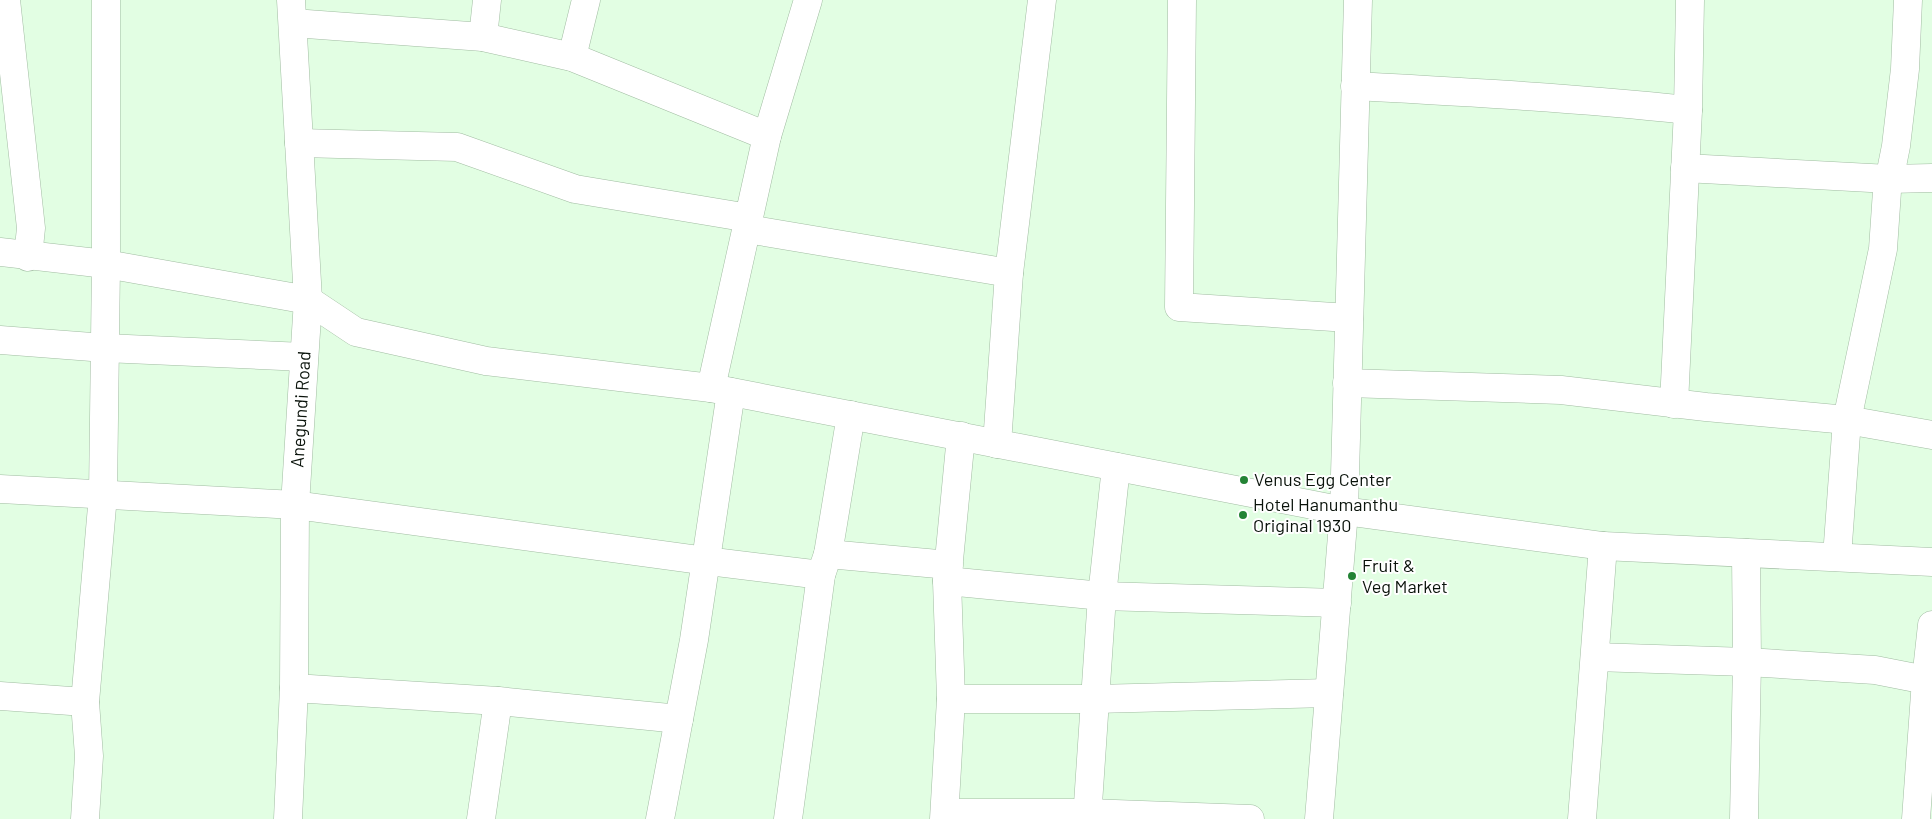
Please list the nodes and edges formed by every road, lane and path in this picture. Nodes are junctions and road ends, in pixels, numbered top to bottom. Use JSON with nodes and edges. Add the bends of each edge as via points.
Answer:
{"nodes":[{"id":1,"x":6,"y":0,"type":"edge"},
{"id":2,"x":106,"y":0,"type":"edge"},
{"id":3,"x":487,"y":0,"type":"edge"},
{"id":4,"x":586,"y":0,"type":"edge"},
{"id":5,"x":808,"y":0,"type":"edge"},
{"id":6,"x":1042,"y":0,"type":"edge"},
{"id":7,"x":1182,"y":0,"type":"edge"},
{"id":8,"x":1358,"y":0,"type":"edge"},
{"id":9,"x":1690,"y":0,"type":"edge"},
{"id":10,"x":1908,"y":0,"type":"edge"},
{"id":11,"x":292,"y":11,"type":"edge"},
{"id":12,"x":482,"y":37,"type":"junction"},
{"id":13,"x":572,"y":56,"type":"junction"},
{"id":14,"x":1355,"y":86,"type":"junction"},
{"id":15,"x":1688,"y":110,"type":"junction"},
{"id":16,"x":767,"y":136,"type":"junction"},
{"id":17,"x":299,"y":143,"type":"junction"},
{"id":18,"x":1685,"y":168,"type":"junction"},
{"id":19,"x":1932,"y":178,"type":"edge"},
{"id":20,"x":1889,"y":180,"type":"junction"},
{"id":21,"x":748,"y":223,"type":"junction"},
{"id":22,"x":0,"y":252,"type":"edge"},
{"id":23,"x":28,"y":256,"type":"junction"},
{"id":24,"x":106,"y":264,"type":"junction"},
{"id":25,"x":1009,"y":273,"type":"junction"},
{"id":26,"x":308,"y":300,"type":"junction"},
{"id":27,"x":1349,"y":318,"type":"junction"},
{"id":28,"x":0,"y":340,"type":"edge"},
{"id":29,"x":105,"y":348,"type":"junction"},
{"id":30,"x":304,"y":357,"type":"junction"},
{"id":31,"x":1347,"y":383,"type":"junction"},
{"id":32,"x":721,"y":390,"type":"junction"},
{"id":33,"x":1674,"y":404,"type":"junction"},
{"id":34,"x":851,"y":415,"type":"junction"},
{"id":35,"x":1846,"y":420,"type":"junction"},
{"id":36,"x":961,"y":436,"type":"junction"},
{"id":37,"x":1932,"y":436,"type":"edge"},
{"id":38,"x":997,"y":444,"type":"junction"},
{"id":39,"x":1116,"y":467,"type":"junction"},
{"id":40,"x":0,"y":490,"type":"edge"},
{"id":41,"x":103,"y":495,"type":"junction"},
{"id":42,"x":295,"y":505,"type":"junction"},
{"id":43,"x":1344,"y":511,"type":"junction"},
{"id":44,"x":1603,"y":546,"type":"junction"},
{"id":45,"x":1746,"y":552,"type":"junction"},
{"id":46,"x":1837,"y":557,"type":"junction"},
{"id":47,"x":707,"y":561,"type":"junction"},
{"id":48,"x":1932,"y":562,"type":"edge"},
{"id":49,"x":824,"y":564,"type":"junction"},
{"id":50,"x":948,"y":573,"type":"junction"},
{"id":51,"x":1102,"y":596,"type":"junction"},
{"id":52,"x":1336,"y":603,"type":"junction"},
{"id":53,"x":1932,"y":625,"type":"edge"},
{"id":54,"x":1595,"y":656,"type":"junction"},
{"id":55,"x":1748,"y":662,"type":"junction"},
{"id":56,"x":1929,"y":682,"type":"edge"},
{"id":57,"x":294,"y":688,"type":"junction"},
{"id":58,"x":1329,"y":694,"type":"junction"},
{"id":59,"x":0,"y":696,"type":"edge"},
{"id":60,"x":950,"y":699,"type":"junction"},
{"id":61,"x":1095,"y":699,"type":"junction"},
{"id":62,"x":498,"y":701,"type":"junction"},
{"id":63,"x":85,"y":702,"type":"junction"},
{"id":64,"x":679,"y":719,"type":"junction"},
{"id":65,"x":945,"y":816,"type":"edge"},
{"id":66,"x":1088,"y":816,"type":"edge"},
{"id":67,"x":86,"y":819,"type":"edge"},
{"id":68,"x":288,"y":819,"type":"edge"},
{"id":69,"x":481,"y":819,"type":"edge"},
{"id":70,"x":660,"y":819,"type":"edge"},
{"id":71,"x":788,"y":819,"type":"edge"},
{"id":72,"x":1250,"y":819,"type":"edge"},
{"id":73,"x":1319,"y":819,"type":"edge"},
{"id":74,"x":1582,"y":819,"type":"edge"},
{"id":75,"x":1744,"y":819,"type":"edge"},
{"id":76,"x":1916,"y":819,"type":"edge"}],
"edges":[{"from":1,"to":23,"type":"street","via":[[31,228]]},
{"from":2,"to":24,"type":"street"},
{"from":3,"to":12,"type":"street"},
{"from":4,"to":13,"type":"street"},
{"from":5,"to":16,"type":"street"},
{"from":6,"to":25,"type":"street"},
{"from":7,"to":27,"type":"street","via":[[1179,307]]},
{"from":8,"to":14,"type":"street"},
{"from":9,"to":15,"type":"street"},
{"from":10,"to":20,"type":"street","via":[[1905,69]]},
{"from":11,"to":12,"type":"street"},
{"from":11,"to":17,"type":"street","name":"Anegundi Road"},
{"from":12,"to":13,"type":"street"},
{"from":13,"to":16,"type":"street"},
{"from":14,"to":15,"type":"street","via":[[1583,99]]},
{"from":14,"to":27,"type":"street"},
{"from":15,"to":18,"type":"street"},
{"from":16,"to":21,"type":"street"},
{"from":17,"to":21,"type":"street","via":[[457,147],[575,189]]},
{"from":17,"to":26,"type":"street","name":"Anegundi Road"},
{"from":18,"to":20,"type":"street"},
{"from":18,"to":33,"type":"street"},
{"from":19,"to":20,"type":"street"},
{"from":20,"to":35,"type":"street","via":[[1883,249]]},
{"from":21,"to":25,"type":"street"},
{"from":21,"to":32,"type":"street"},
{"from":22,"to":23,"type":"street"},
{"from":23,"to":24,"type":"street"},
{"from":24,"to":26,"type":"street"},
{"from":24,"to":29,"type":"street"},
{"from":25,"to":38,"type":"street"},
{"from":26,"to":30,"type":"street","name":"Anegundi Road"},
{"from":26,"to":32,"type":"street","via":[[356,332],[476,359]]},
{"from":27,"to":31,"type":"street"},
{"from":28,"to":29,"type":"street"},
{"from":29,"to":30,"type":"street"},
{"from":29,"to":41,"type":"street"},
{"from":30,"to":42,"type":"street","name":"Anegundi Road"},
{"from":31,"to":33,"type":"street","via":[[1561,390]]},
{"from":31,"to":43,"type":"street"},
{"from":32,"to":34,"type":"street"},
{"from":32,"to":47,"type":"street"},
{"from":33,"to":35,"type":"street"},
{"from":34,"to":36,"type":"street"},
{"from":34,"to":49,"type":"street"},
{"from":35,"to":37,"type":"street"},
{"from":35,"to":46,"type":"street"},
{"from":36,"to":38,"type":"street"},
{"from":36,"to":50,"type":"street"},
{"from":38,"to":39,"type":"street"},
{"from":39,"to":43,"type":"street"},
{"from":39,"to":51,"type":"street"},
{"from":40,"to":41,"type":"street"},
{"from":41,"to":42,"type":"street"},
{"from":41,"to":63,"type":"street"},
{"from":42,"to":47,"type":"street"},
{"from":42,"to":57,"type":"street","name":"Anegundi Road"},
{"from":43,"to":44,"type":"street"},
{"from":43,"to":52,"type":"street"},
{"from":44,"to":45,"type":"street"},
{"from":44,"to":54,"type":"street"},
{"from":45,"to":46,"type":"street"},
{"from":45,"to":55,"type":"street"},
{"from":46,"to":48,"type":"street"},
{"from":47,"to":49,"type":"street"},
{"from":47,"to":64,"type":"street"},
{"from":49,"to":50,"type":"street"},
{"from":49,"to":71,"type":"street"},
{"from":50,"to":51,"type":"street"},
{"from":50,"to":60,"type":"street"},
{"from":51,"to":52,"type":"street"},
{"from":51,"to":61,"type":"street"},
{"from":52,"to":58,"type":"street"},
{"from":53,"to":56,"type":"street"},
{"from":54,"to":55,"type":"street"},
{"from":54,"to":74,"type":"street"},
{"from":55,"to":56,"type":"street","via":[[1875,670]]},
{"from":55,"to":75,"type":"street"},
{"from":56,"to":76,"type":"street"},
{"from":57,"to":62,"type":"street"},
{"from":57,"to":68,"type":"street","name":"Anegundi Road"},
{"from":58,"to":61,"type":"street"},
{"from":58,"to":73,"type":"street"},
{"from":59,"to":63,"type":"street"},
{"from":60,"to":61,"type":"street"},
{"from":60,"to":65,"type":"street"},
{"from":61,"to":66,"type":"street"},
{"from":62,"to":64,"type":"street"},
{"from":62,"to":69,"type":"street"},
{"from":63,"to":67,"type":"street","via":[[89,756]]},
{"from":64,"to":70,"type":"street"},
{"from":65,"to":66,"type":"street"},
{"from":66,"to":72,"type":"street"}]}
